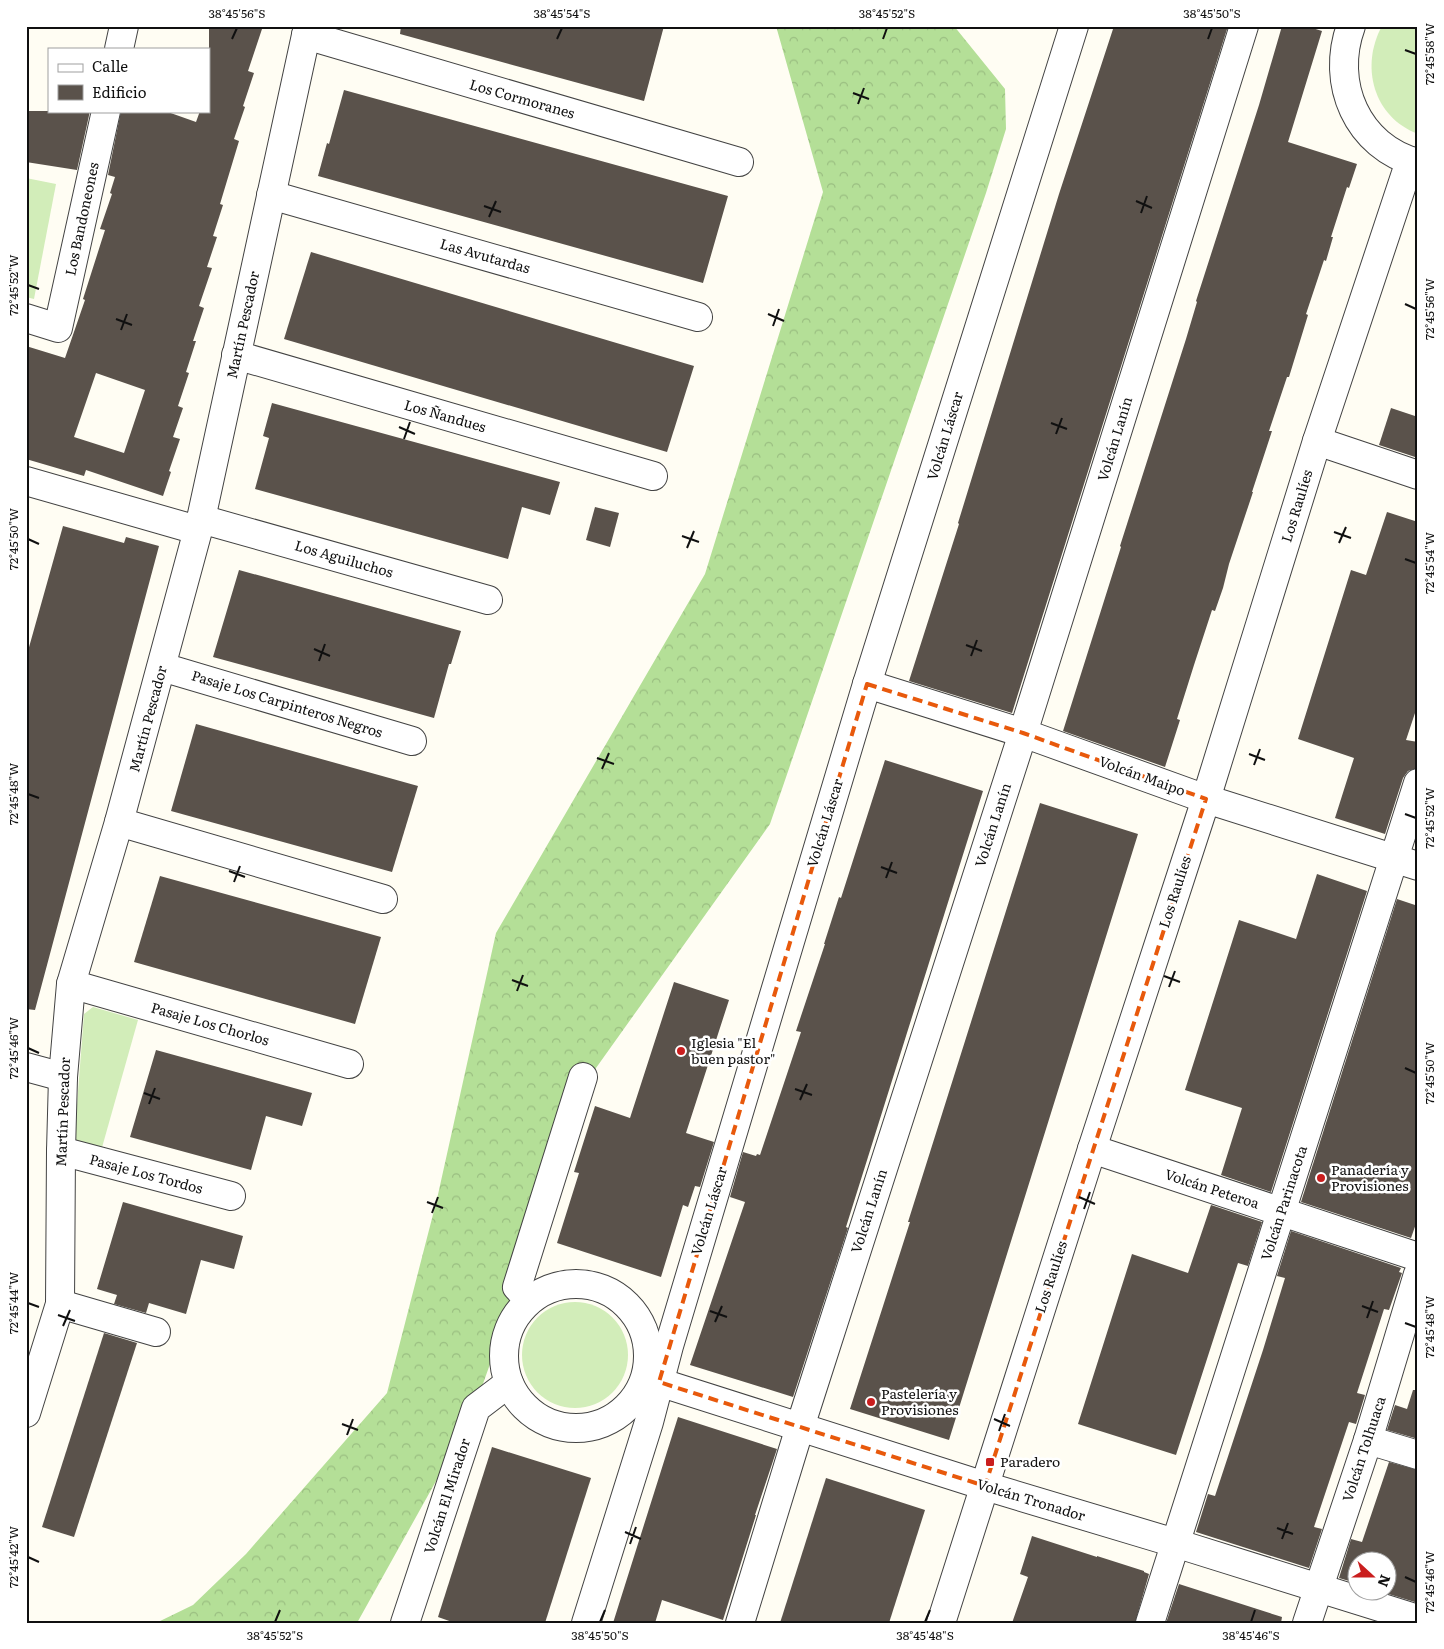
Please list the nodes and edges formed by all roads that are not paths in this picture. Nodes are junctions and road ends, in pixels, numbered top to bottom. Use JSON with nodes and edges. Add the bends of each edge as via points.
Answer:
{"nodes":[{"id":1,"x":124,"y":26,"type":"edge"},
{"id":2,"x":1074,"y":26,"type":"edge"},
{"id":3,"x":1244,"y":26,"type":"edge"},
{"id":4,"x":1351,"y":26,"type":"edge"},
{"id":5,"x":307,"y":31,"type":"edge"},
{"id":6,"x":119,"y":48,"type":"edge"},
{"id":7,"x":106,"y":112,"type":"edge"},
{"id":8,"x":738,"y":162,"type":"dead end"},
{"id":9,"x":1414,"y":162,"type":"edge"},
{"id":10,"x":271,"y":195,"type":"junction"},
{"id":11,"x":698,"y":317,"type":"dead end"},
{"id":12,"x":26,"y":318,"type":"edge"},
{"id":13,"x":236,"y":355,"type":"junction"},
{"id":14,"x":1317,"y":441,"type":"junction"},
{"id":15,"x":1418,"y":475,"type":"edge"},
{"id":16,"x":653,"y":476,"type":"dead end"},
{"id":17,"x":26,"y":481,"type":"edge"},
{"id":18,"x":199,"y":525,"type":"junction"},
{"id":19,"x":488,"y":600,"type":"dead end"},
{"id":20,"x":162,"y":667,"type":"junction"},
{"id":21,"x":867,"y":684,"type":"junction"},
{"id":22,"x":1023,"y":733,"type":"junction"},
{"id":23,"x":412,"y":741,"type":"dead end"},
{"id":24,"x":1418,"y":783,"type":"edge"},
{"id":25,"x":1206,"y":799,"type":"junction"},
{"id":26,"x":119,"y":822,"type":"junction"},
{"id":27,"x":1406,"y":862,"type":"edge"},
{"id":28,"x":383,"y":898,"type":"dead end"},
{"id":29,"x":71,"y":984,"type":"junction"},
{"id":30,"x":349,"y":1064,"type":"dead end"},
{"id":31,"x":26,"y":1067,"type":"edge"},
{"id":32,"x":63,"y":1077,"type":"junction"},
{"id":33,"x":584,"y":1077,"type":"dead end"},
{"id":34,"x":1092,"y":1149,"type":"junction"},
{"id":35,"x":60,"y":1151,"type":"junction"},
{"id":36,"x":231,"y":1196,"type":"dead end"},
{"id":37,"x":1281,"y":1211,"type":"junction"},
{"id":38,"x":1418,"y":1256,"type":"edge"},
{"id":39,"x":1416,"y":1288,"type":"edge"},
{"id":40,"x":529,"y":1300,"type":"junction"},
{"id":41,"x":60,"y":1304,"type":"junction"},
{"id":42,"x":156,"y":1332,"type":"dead end"},
{"id":43,"x":652,"y":1380,"type":"junction"},
{"id":44,"x":509,"y":1383,"type":"junction"},
{"id":45,"x":26,"y":1413,"type":"edge"},
{"id":46,"x":800,"y":1427,"type":"junction"},
{"id":47,"x":1368,"y":1440,"type":"junction"},
{"id":48,"x":1418,"y":1456,"type":"edge"},
{"id":49,"x":985,"y":1486,"type":"junction"},
{"id":50,"x":1175,"y":1543,"type":"junction"},
{"id":51,"x":1318,"y":1588,"type":"junction"},
{"id":52,"x":1418,"y":1619,"type":"edge"},
{"id":53,"x":405,"y":1623,"type":"edge"},
{"id":54,"x":586,"y":1623,"type":"edge"},
{"id":55,"x":740,"y":1623,"type":"edge"},
{"id":56,"x":940,"y":1623,"type":"edge"},
{"id":57,"x":1150,"y":1623,"type":"edge"},
{"id":58,"x":1307,"y":1623,"type":"edge"}],
"edges":[{"from":1,"to":6,"type":"street"},
{"from":2,"to":21,"type":"street","name":"Volcán Láscar"},
{"from":3,"to":22,"type":"street","name":"Volcán Lanín"},
{"from":4,"to":9,"type":"street","name":"Los Raulíes","via":[[1343,54],[1343,69],[1354,113],[1362,126],[1384,147]]},
{"from":5,"to":8,"type":"street","name":"Los Cormoranes"},
{"from":5,"to":10,"type":"street","name":"Martín Pescador"},
{"from":7,"to":12,"type":"street","name":"Los Bandoneones","via":[[58,328]]},
{"from":9,"to":14,"type":"street","name":"Los Raulíes"},
{"from":10,"to":11,"type":"street","name":"Las Avutardas"},
{"from":10,"to":13,"type":"street","name":"Martín Pescador"},
{"from":13,"to":16,"type":"street","name":"Los Ñandues"},
{"from":13,"to":18,"type":"street","name":"Martín Pescador"},
{"from":14,"to":15,"type":"street"},
{"from":14,"to":25,"type":"street","name":"Los Raulíes"},
{"from":17,"to":18,"type":"street","name":"Los Aguiluchos"},
{"from":18,"to":19,"type":"street","name":"Los Aguiluchos"},
{"from":18,"to":20,"type":"street","name":"Martín Pescador"},
{"from":20,"to":23,"type":"street","name":"Pasaje Los Carpinteros Negros"},
{"from":20,"to":26,"type":"street","name":"Martín Pescador"},
{"from":21,"to":22,"type":"street","name":"Volcán Maipo"},
{"from":21,"to":43,"type":"street","name":"Volcán Láscar"},
{"from":22,"to":25,"type":"street","name":"Volcán Maipo"},
{"from":22,"to":46,"type":"street","name":"Volcán Lanín"},
{"from":24,"to":27,"type":"street","name":"Volcán Parinacota"},
{"from":25,"to":27,"type":"street","name":"Volcán Maipo"},
{"from":25,"to":34,"type":"street","name":"Los Raulíes"},
{"from":26,"to":28,"type":"street"},
{"from":26,"to":29,"type":"street","name":"Martín Pescador"},
{"from":27,"to":37,"type":"street","name":"Volcán Parinacota"},
{"from":29,"to":30,"type":"street","name":"Pasaje Los Chorlos"},
{"from":29,"to":32,"type":"street","name":"Martín Pescador"},
{"from":31,"to":32,"type":"street"},
{"from":32,"to":35,"type":"street","name":"Martín Pescador"},
{"from":33,"to":40,"type":"street","via":[[517,1287]]},
{"from":34,"to":37,"type":"street","name":"Volcán Peteroa"},
{"from":34,"to":49,"type":"street","name":"Los Raulíes"},
{"from":35,"to":36,"type":"street","name":"Pasaje Los Tordos"},
{"from":35,"to":41,"type":"street","name":"Martín Pescador"},
{"from":37,"to":38,"type":"street","name":"Volcán Peteroa"},
{"from":37,"to":50,"type":"street","name":"Volcán Parinacota"},
{"from":39,"to":47,"type":"street","name":"Volcán Tolhuaca"},
{"from":40,"to":43,"type":"street","via":[[549,1288],[572,1283],[595,1285],[617,1295],[634,1311],[645,1332]]},
{"from":40,"to":44,"type":"street","via":[[517,1314],[506,1338],[504,1366]]},
{"from":41,"to":42,"type":"street"},
{"from":41,"to":45,"type":"street","name":"Martín Pescador"},
{"from":43,"to":44,"type":"street","via":[[620,1414],[600,1424],[579,1429],[556,1426],[536,1417],[520,1402]]},
{"from":43,"to":46,"type":"street","name":"Volcán Tronador"},
{"from":43,"to":54,"type":"street","name":"Volcán Láscar","via":[[649,1422]]},
{"from":44,"to":53,"type":"street","name":"Volcán El Mirador","via":[[476,1408]]},
{"from":46,"to":49,"type":"street","name":"Volcán Tronador"},
{"from":46,"to":55,"type":"street","name":"Volcán Lanín"},
{"from":47,"to":48,"type":"street"},
{"from":47,"to":51,"type":"street","name":"Volcán Tolhuaca"},
{"from":49,"to":50,"type":"street","name":"Volcán Tronador"},
{"from":49,"to":56,"type":"street","name":"Los Raulíes"},
{"from":50,"to":51,"type":"street","name":"Volcán Tronador"},
{"from":50,"to":57,"type":"street","name":"Volcán Parinacota"},
{"from":51,"to":52,"type":"street","name":"Volcán Tronador"},
{"from":51,"to":58,"type":"street","name":"Volcán Tolhuaca"}]}
